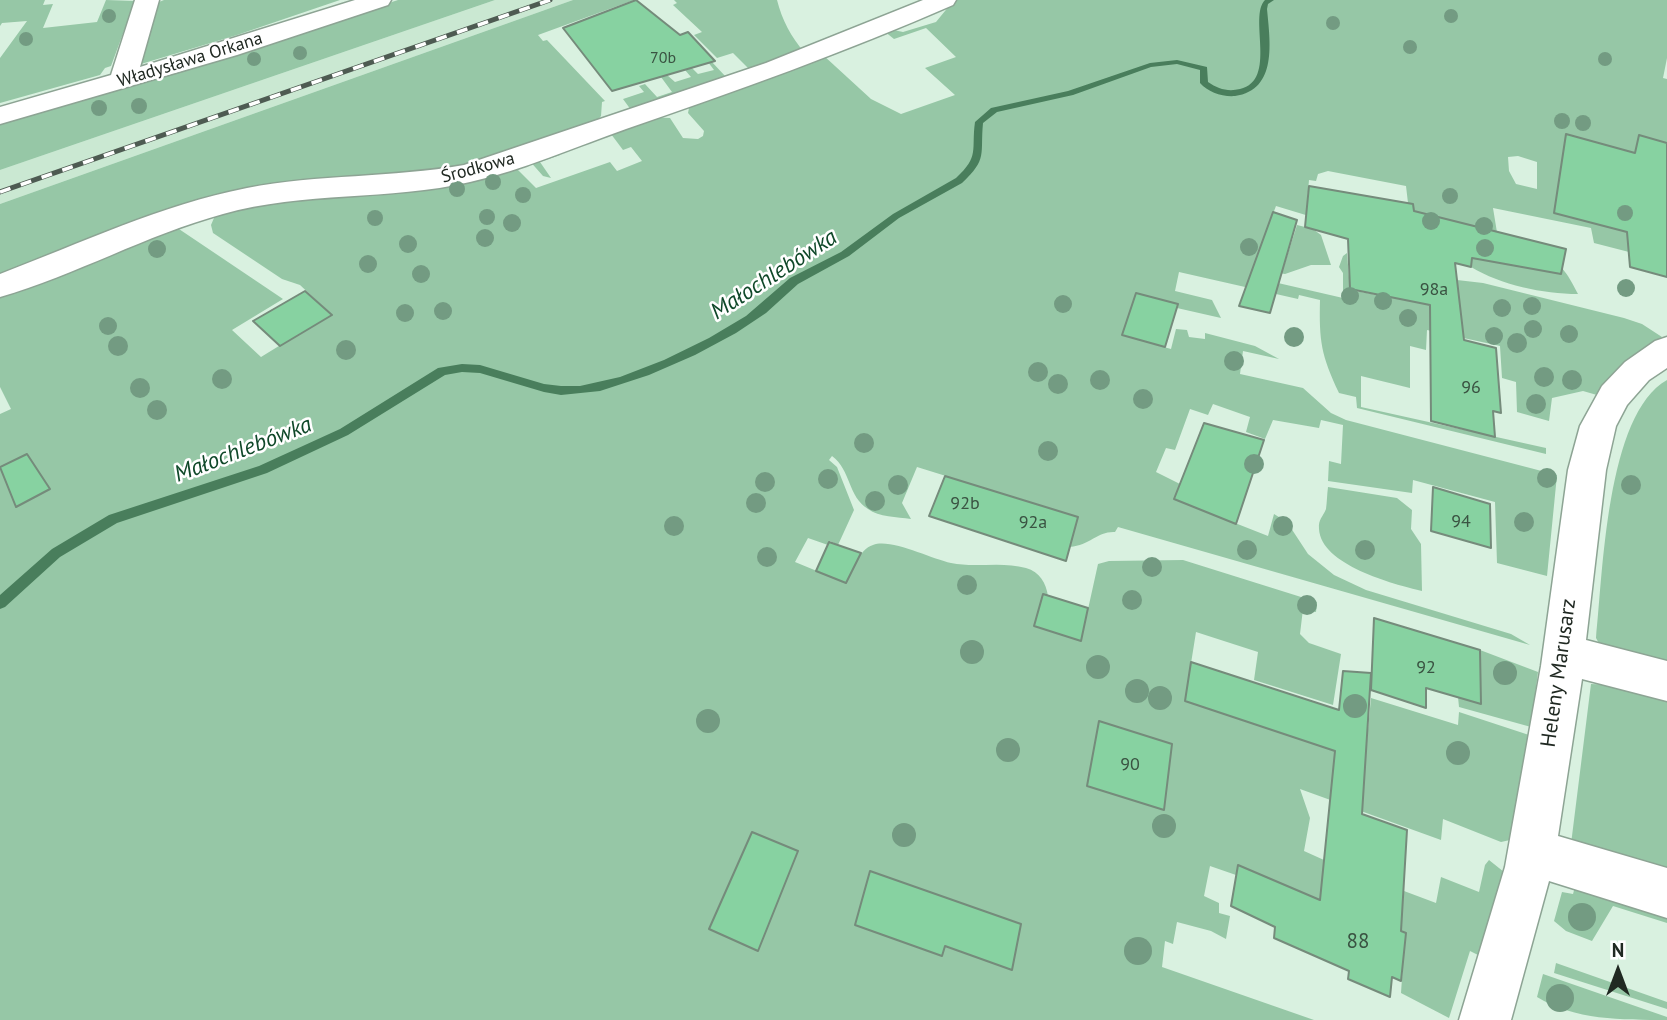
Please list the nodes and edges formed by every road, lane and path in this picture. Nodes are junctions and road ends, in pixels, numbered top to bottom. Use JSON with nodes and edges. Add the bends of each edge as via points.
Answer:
{"nodes":[{"id":1,"x":147,"y":0,"type":"edge"},
{"id":2,"x":379,"y":0,"type":"edge"},
{"id":3,"x":944,"y":0,"type":"edge"},
{"id":4,"x":123,"y":80,"type":"junction"},
{"id":5,"x":0,"y":116,"type":"edge"},
{"id":6,"x":0,"y":286,"type":"edge"},
{"id":7,"x":1666,"y":351,"type":"edge"},
{"id":8,"x":1563,"y":654,"type":"junction"},
{"id":9,"x":1667,"y":681,"type":"edge"},
{"id":10,"x":1532,"y":852,"type":"junction"},
{"id":11,"x":1667,"y":893,"type":"edge"},
{"id":12,"x":1485,"y":1020,"type":"edge"}],
"edges":[{"from":1,"to":4,"type":"street"},
{"from":2,"to":4,"type":"street","name":"Władysława Orkana"},
{"from":3,"to":6,"type":"street","name":"Środkowa","via":[[775,69],[491,166],[418,182],[311,188],[247,198],[180,217]]},
{"from":4,"to":5,"type":"street","name":"Władysława Orkana"},
{"from":7,"to":8,"type":"street","name":"Heleny Marusarz","via":[[1637,371],[1614,396],[1598,426],[1587,470]]},
{"from":8,"to":9,"type":"street"},
{"from":8,"to":10,"type":"street","name":"Heleny Marusarz"},
{"from":10,"to":11,"type":"street"},
{"from":10,"to":12,"type":"street","name":"Heleny Marusarz"}]}
